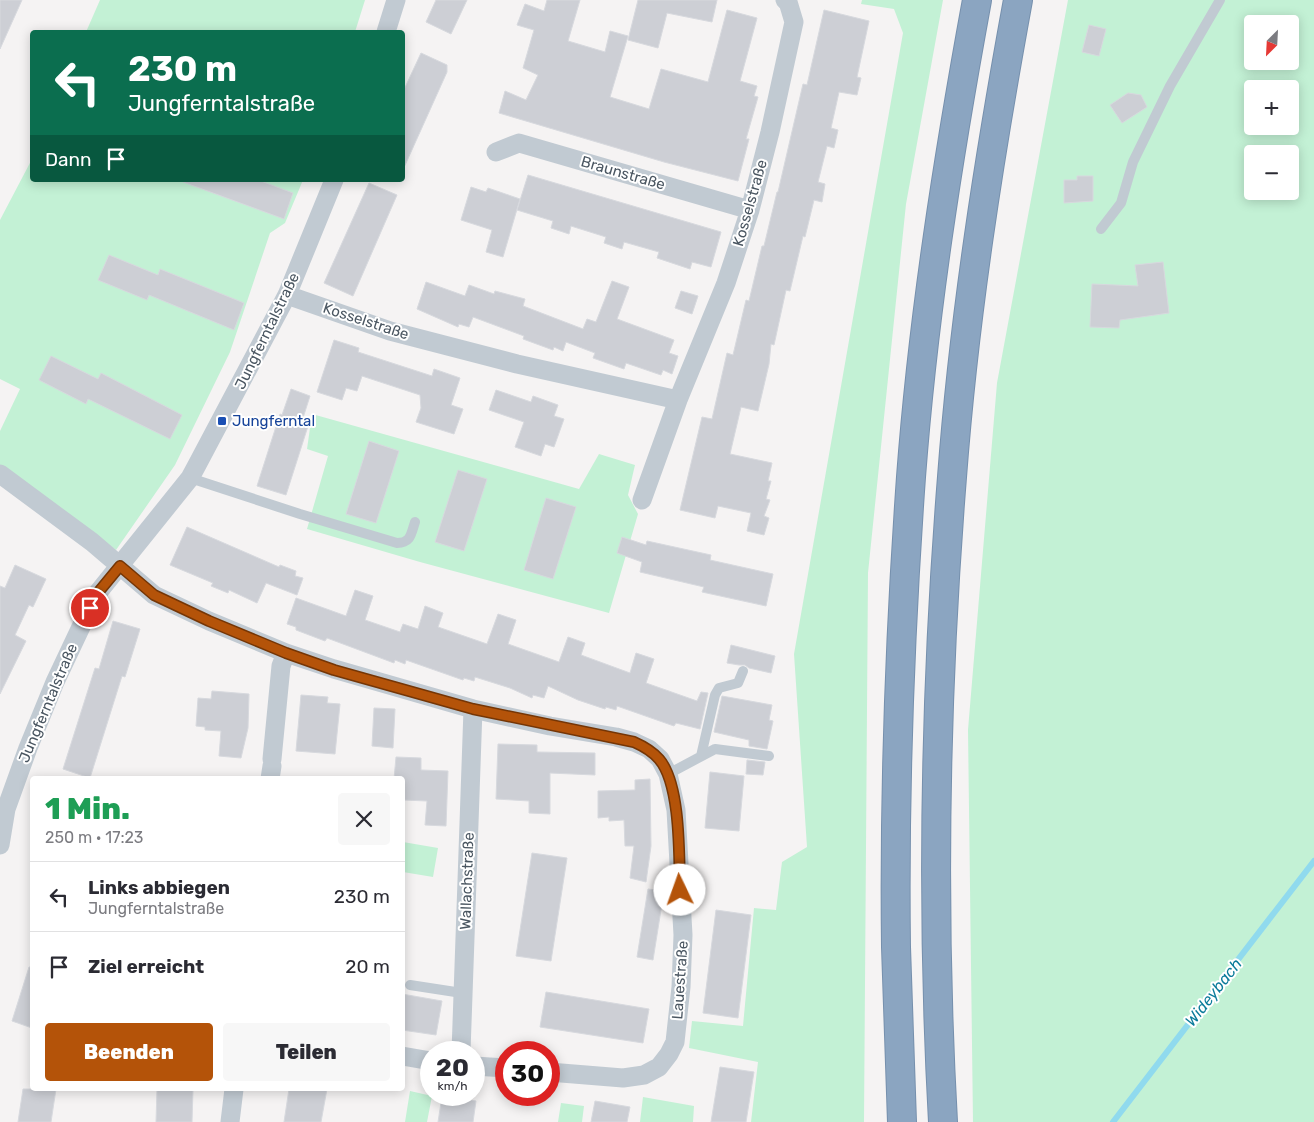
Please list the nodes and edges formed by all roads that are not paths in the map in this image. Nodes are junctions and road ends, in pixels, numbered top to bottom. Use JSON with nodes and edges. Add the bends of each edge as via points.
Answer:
{"nodes":[{"id":1,"x":396,"y":0,"type":"edge"},
{"id":2,"x":785,"y":0,"type":"edge"},
{"id":3,"x":977,"y":0,"type":"edge"},
{"id":4,"x":1018,"y":0,"type":"edge"},
{"id":5,"x":1220,"y":0,"type":"edge"},
{"id":6,"x":387,"y":30,"type":"edge"},
{"id":7,"x":496,"y":152,"type":"dead end"},
{"id":8,"x":333,"y":182,"type":"edge"},
{"id":9,"x":750,"y":210,"type":"junction"},
{"id":10,"x":1101,"y":229,"type":"dead end"},
{"id":11,"x":287,"y":296,"type":"junction"},
{"id":12,"x":678,"y":400,"type":"junction"},
{"id":13,"x":0,"y":474,"type":"edge"},
{"id":14,"x":190,"y":478,"type":"junction"},
{"id":15,"x":642,"y":500,"type":"dead end"},
{"id":16,"x":415,"y":522,"type":"dead end"},
{"id":17,"x":120,"y":566,"type":"junction"},
{"id":18,"x":286,"y":653,"type":"junction"},
{"id":19,"x":743,"y":671,"type":"dead end"},
{"id":20,"x":473,"y":709,"type":"junction"},
{"id":21,"x":701,"y":756,"type":"junction"},
{"id":22,"x":769,"y":756,"type":"dead end"},
{"id":23,"x":271,"y":768,"type":"edge"},
{"id":24,"x":668,"y":774,"type":"junction"},
{"id":25,"x":3,"y":809,"type":"edge"},
{"id":26,"x":0,"y":845,"type":"edge"},
{"id":27,"x":410,"y":985,"type":"dead end"},
{"id":28,"x":462,"y":993,"type":"junction"},
{"id":29,"x":461,"y":1041,"type":"edge"},
{"id":30,"x":405,"y":1056,"type":"edge"},
{"id":31,"x":420,"y":1058,"type":"edge"},
{"id":32,"x":560,"y":1073,"type":"edge"},
{"id":33,"x":234,"y":1091,"type":"edge"},
{"id":34,"x":230,"y":1122,"type":"edge"},
{"id":35,"x":902,"y":1122,"type":"edge"},
{"id":36,"x":943,"y":1122,"type":"edge"}],
"edges":[{"from":1,"to":6,"type":"street"},
{"from":2,"to":9,"type":"street","name":"Kosselstraße","via":[[794,22]]},
{"from":3,"to":35,"type":"highway","via":[[945,186],[920,385],[910,501],[897,758],[896,945]]},
{"from":4,"to":36,"type":"highway","via":[[972,283],[951,485],[937,762],[936,937]]},
{"from":5,"to":10,"type":"lane","via":[[1166,94],[1133,162],[1121,203]]},
{"from":7,"to":9,"type":"street","name":"Braunstraße","via":[[520,143]]},
{"from":8,"to":11,"type":"street","name":"Jungferntalstraße"},
{"from":9,"to":12,"type":"street","name":"Kosselstraße","via":[[726,283]]},
{"from":11,"to":12,"type":"street","name":"Kosselstraße","via":[[390,331],[517,364]]},
{"from":11,"to":14,"type":"street","name":"Jungferntalstraße"},
{"from":12,"to":15,"type":"street","name":"Kosselstraße"},
{"from":13,"to":17,"type":"street","name":"Lauestraße"},
{"from":14,"to":16,"type":"lane","via":[[397,543],[405,543],[410,538]]},
{"from":14,"to":17,"type":"street","name":"Jungferntalstraße"},
{"from":17,"to":18,"type":"street","name":"Lauestraße","via":[[154,595]]},
{"from":17,"to":25,"type":"street","name":"Jungferntalstraße","via":[[96,595],[55,682]]},
{"from":18,"to":20,"type":"street","name":"Lauestraße"},
{"from":18,"to":23,"type":"street","via":[[281,666]]},
{"from":19,"to":21,"type":"lane","via":[[738,683],[719,688],[715,695]]},
{"from":20,"to":24,"type":"street","name":"Lauestraße","via":[[634,742],[660,759]]},
{"from":20,"to":28,"type":"street","name":"Wallachstraße"},
{"from":21,"to":22,"type":"lane","via":[[715,749]]},
{"from":21,"to":24,"type":"lane"},
{"from":24,"to":32,"type":"street","name":"Lauestraße","via":[[676,810],[683,935],[675,1042],[658,1067],[644,1075],[623,1078]]},
{"from":25,"to":26,"type":"street","name":"Jungferntalstraße"},
{"from":27,"to":28,"type":"lane"},
{"from":28,"to":29,"type":"street","name":"Wallachstraße"},
{"from":30,"to":31,"type":"street"},
{"from":33,"to":34,"type":"street"}]}
